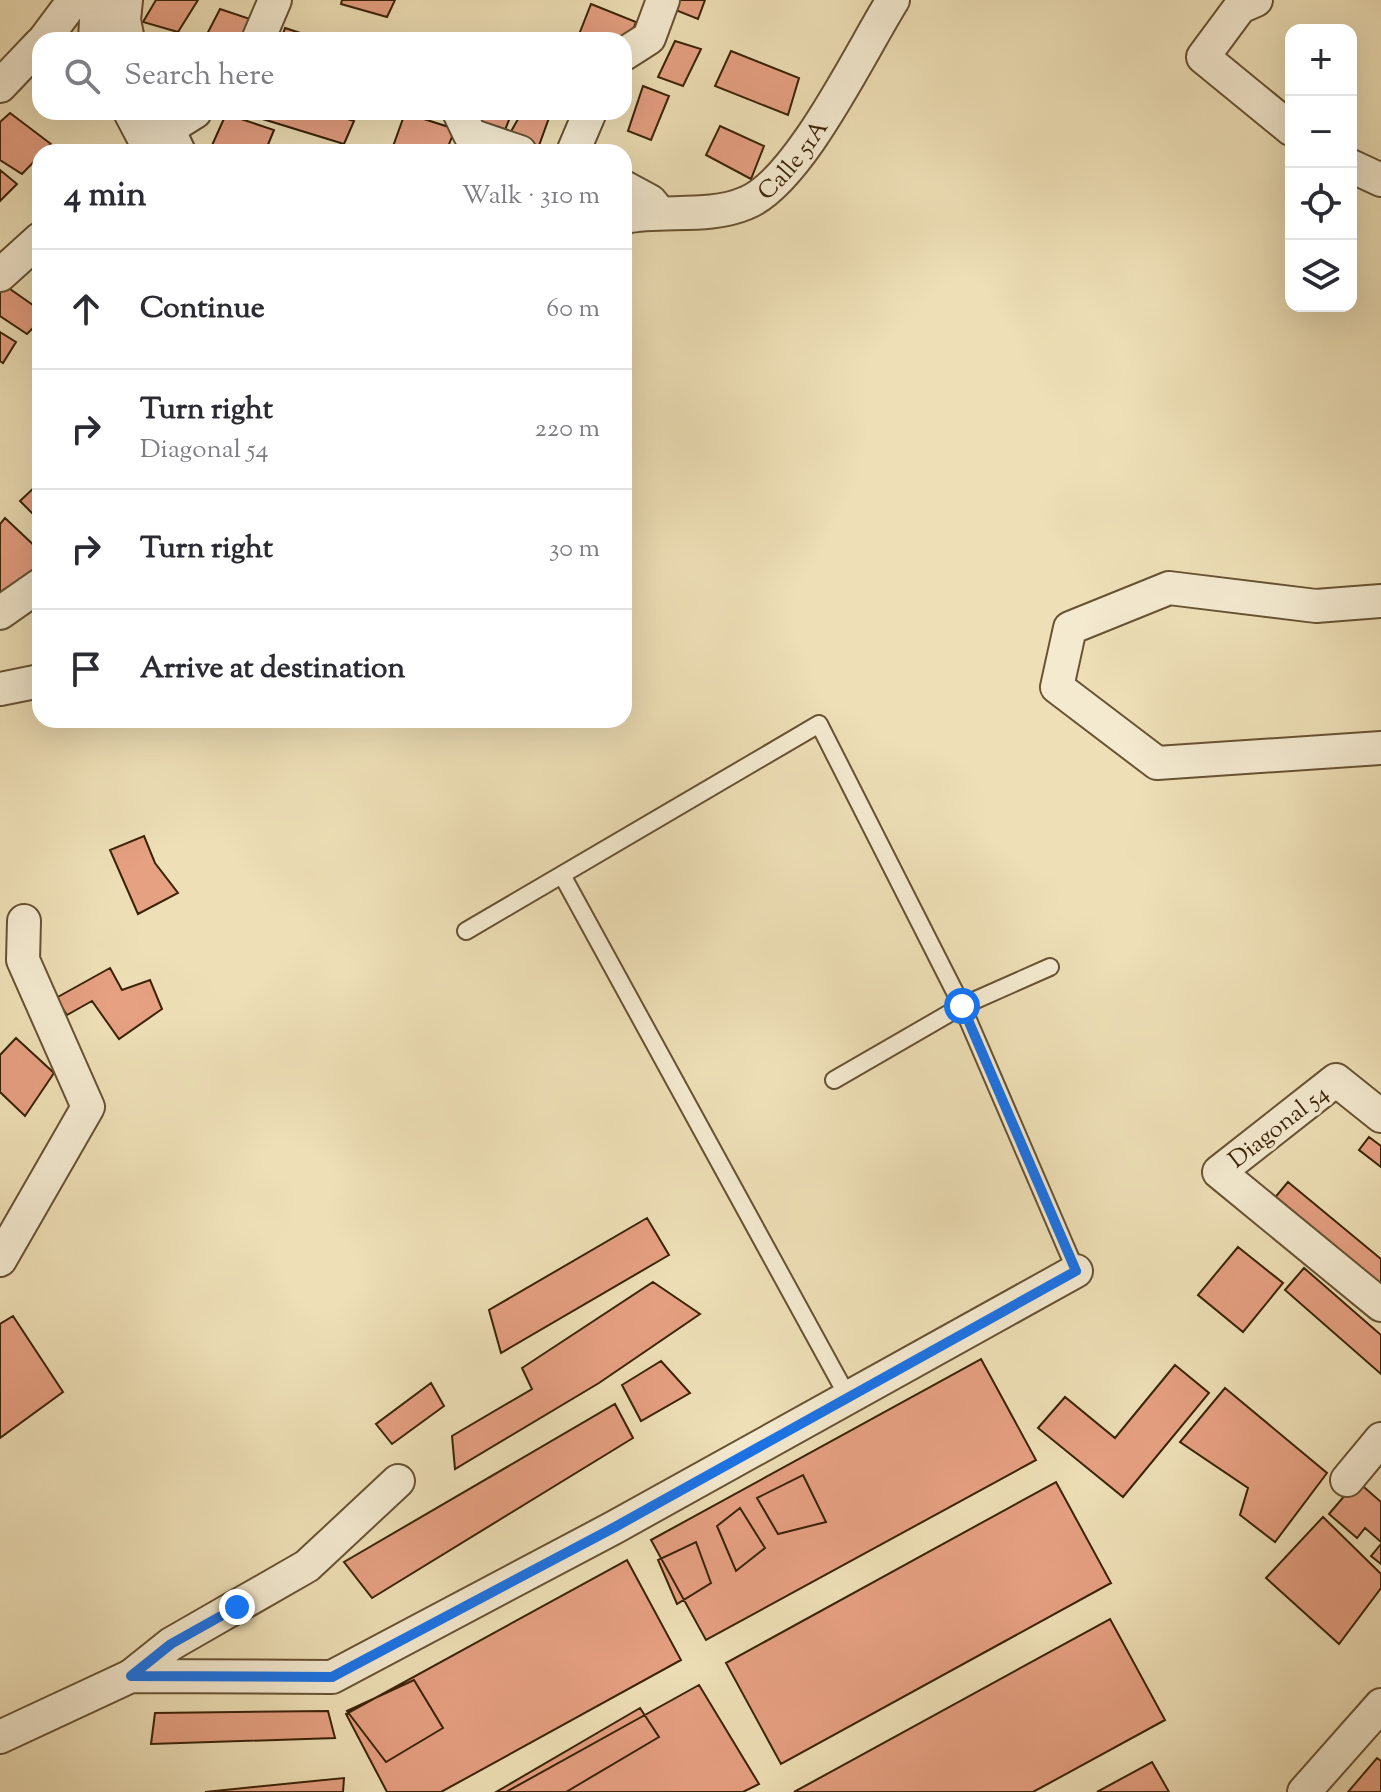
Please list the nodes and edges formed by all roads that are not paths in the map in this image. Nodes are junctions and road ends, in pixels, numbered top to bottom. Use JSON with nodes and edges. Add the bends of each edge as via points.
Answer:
{"nodes":[{"id":1,"x":74,"y":0,"type":"edge"},
{"id":2,"x":97,"y":0,"type":"edge"},
{"id":3,"x":126,"y":0,"type":"edge"},
{"id":4,"x":275,"y":0,"type":"edge"},
{"id":5,"x":663,"y":0,"type":"edge"},
{"id":6,"x":893,"y":0,"type":"edge"},
{"id":7,"x":1256,"y":0,"type":"edge"},
{"id":8,"x":50,"y":32,"type":"edge"},
{"id":9,"x":95,"y":32,"type":"edge"},
{"id":10,"x":126,"y":32,"type":"edge"},
{"id":11,"x":261,"y":32,"type":"edge"},
{"id":12,"x":632,"y":49,"type":"edge"},
{"id":13,"x":32,"y":52,"type":"edge"},
{"id":14,"x":0,"y":86,"type":"edge"},
{"id":15,"x":141,"y":120,"type":"edge"},
{"id":16,"x":463,"y":120,"type":"edge"},
{"id":17,"x":587,"y":120,"type":"edge"},
{"id":18,"x":1285,"y":124,"type":"edge"},
{"id":19,"x":162,"y":136,"type":"edge"},
{"id":20,"x":496,"y":144,"type":"edge"},
{"id":21,"x":576,"y":144,"type":"edge"},
{"id":22,"x":1355,"y":168,"type":"edge"},
{"id":23,"x":1381,"y":180,"type":"edge"},
{"id":24,"x":632,"y":191,"type":"edge"},
{"id":25,"x":659,"y":212,"type":"junction"},
{"id":26,"x":632,"y":216,"type":"edge"},
{"id":27,"x":32,"y":246,"type":"edge"},
{"id":28,"x":0,"y":275,"type":"edge"},
{"id":29,"x":32,"y":591,"type":"edge"},
{"id":30,"x":1381,"y":601,"type":"edge"},
{"id":31,"x":0,"y":613,"type":"edge"},
{"id":32,"x":32,"y":683,"type":"edge"},
{"id":33,"x":0,"y":689,"type":"edge"},
{"id":34,"x":1381,"y":748,"type":"edge"},
{"id":35,"x":562,"y":875,"type":"junction"},
{"id":36,"x":24,"y":921,"type":"dead end"},
{"id":37,"x":466,"y":931,"type":"dead end"},
{"id":38,"x":1050,"y":967,"type":"dead end"},
{"id":39,"x":962,"y":1006,"type":"junction"},
{"id":40,"x":834,"y":1080,"type":"dead end"},
{"id":41,"x":1381,"y":1116,"type":"edge"},
{"id":42,"x":0,"y":1260,"type":"edge"},
{"id":43,"x":1076,"y":1271,"type":"joint"},
{"id":44,"x":1381,"y":1305,"type":"edge"},
{"id":45,"x":848,"y":1397,"type":"junction"},
{"id":46,"x":1381,"y":1439,"type":"edge"},
{"id":47,"x":1347,"y":1480,"type":"dead end"},
{"id":48,"x":398,"y":1481,"type":"dead end"},
{"id":49,"x":131,"y":1676,"type":"junction"},
{"id":50,"x":1381,"y":1705,"type":"edge"},
{"id":51,"x":0,"y":1737,"type":"edge"},
{"id":52,"x":1304,"y":1792,"type":"edge"}],
"edges":[{"from":1,"to":8,"type":"street"},
{"from":2,"to":9,"type":"street"},
{"from":3,"to":10,"type":"street"},
{"from":4,"to":11,"type":"street"},
{"from":5,"to":12,"type":"street","via":[[649,38]]},
{"from":6,"to":25,"type":"street","name":"Calle 51A","via":[[797,158],[772,187],[747,203],[719,210]]},
{"from":7,"to":18,"type":"street","via":[[1240,7],[1203,57]]},
{"from":13,"to":14,"type":"street"},
{"from":15,"to":19,"type":"street"},
{"from":16,"to":20,"type":"street","via":[[470,135]]},
{"from":17,"to":21,"type":"street"},
{"from":22,"to":23,"type":"street"},
{"from":24,"to":25,"type":"street"},
{"from":25,"to":26,"type":"street","name":"Calle 51A"},
{"from":27,"to":28,"type":"street"},
{"from":29,"to":31,"type":"street"},
{"from":30,"to":34,"type":"street","via":[[1316,606],[1169,588],[1070,628],[1057,687],[1157,763]]},
{"from":32,"to":33,"type":"street"},
{"from":35,"to":37,"type":"lane"},
{"from":35,"to":39,"type":"lane","via":[[819,724]]},
{"from":35,"to":45,"type":"lane"},
{"from":36,"to":42,"type":"street","via":[[23,960],[88,1107]]},
{"from":38,"to":39,"type":"lane"},
{"from":39,"to":40,"type":"lane"},
{"from":39,"to":43,"type":"lane"},
{"from":41,"to":44,"type":"street","name":"Diagonal 54","via":[[1336,1080],[1219,1172]]},
{"from":43,"to":45,"type":"street"},
{"from":45,"to":49,"type":"street","via":[[332,1677]]},
{"from":46,"to":47,"type":"street"},
{"from":48,"to":49,"type":"street","via":[[307,1566],[171,1644]]},
{"from":49,"to":51,"type":"street"},
{"from":50,"to":52,"type":"street"}]}
